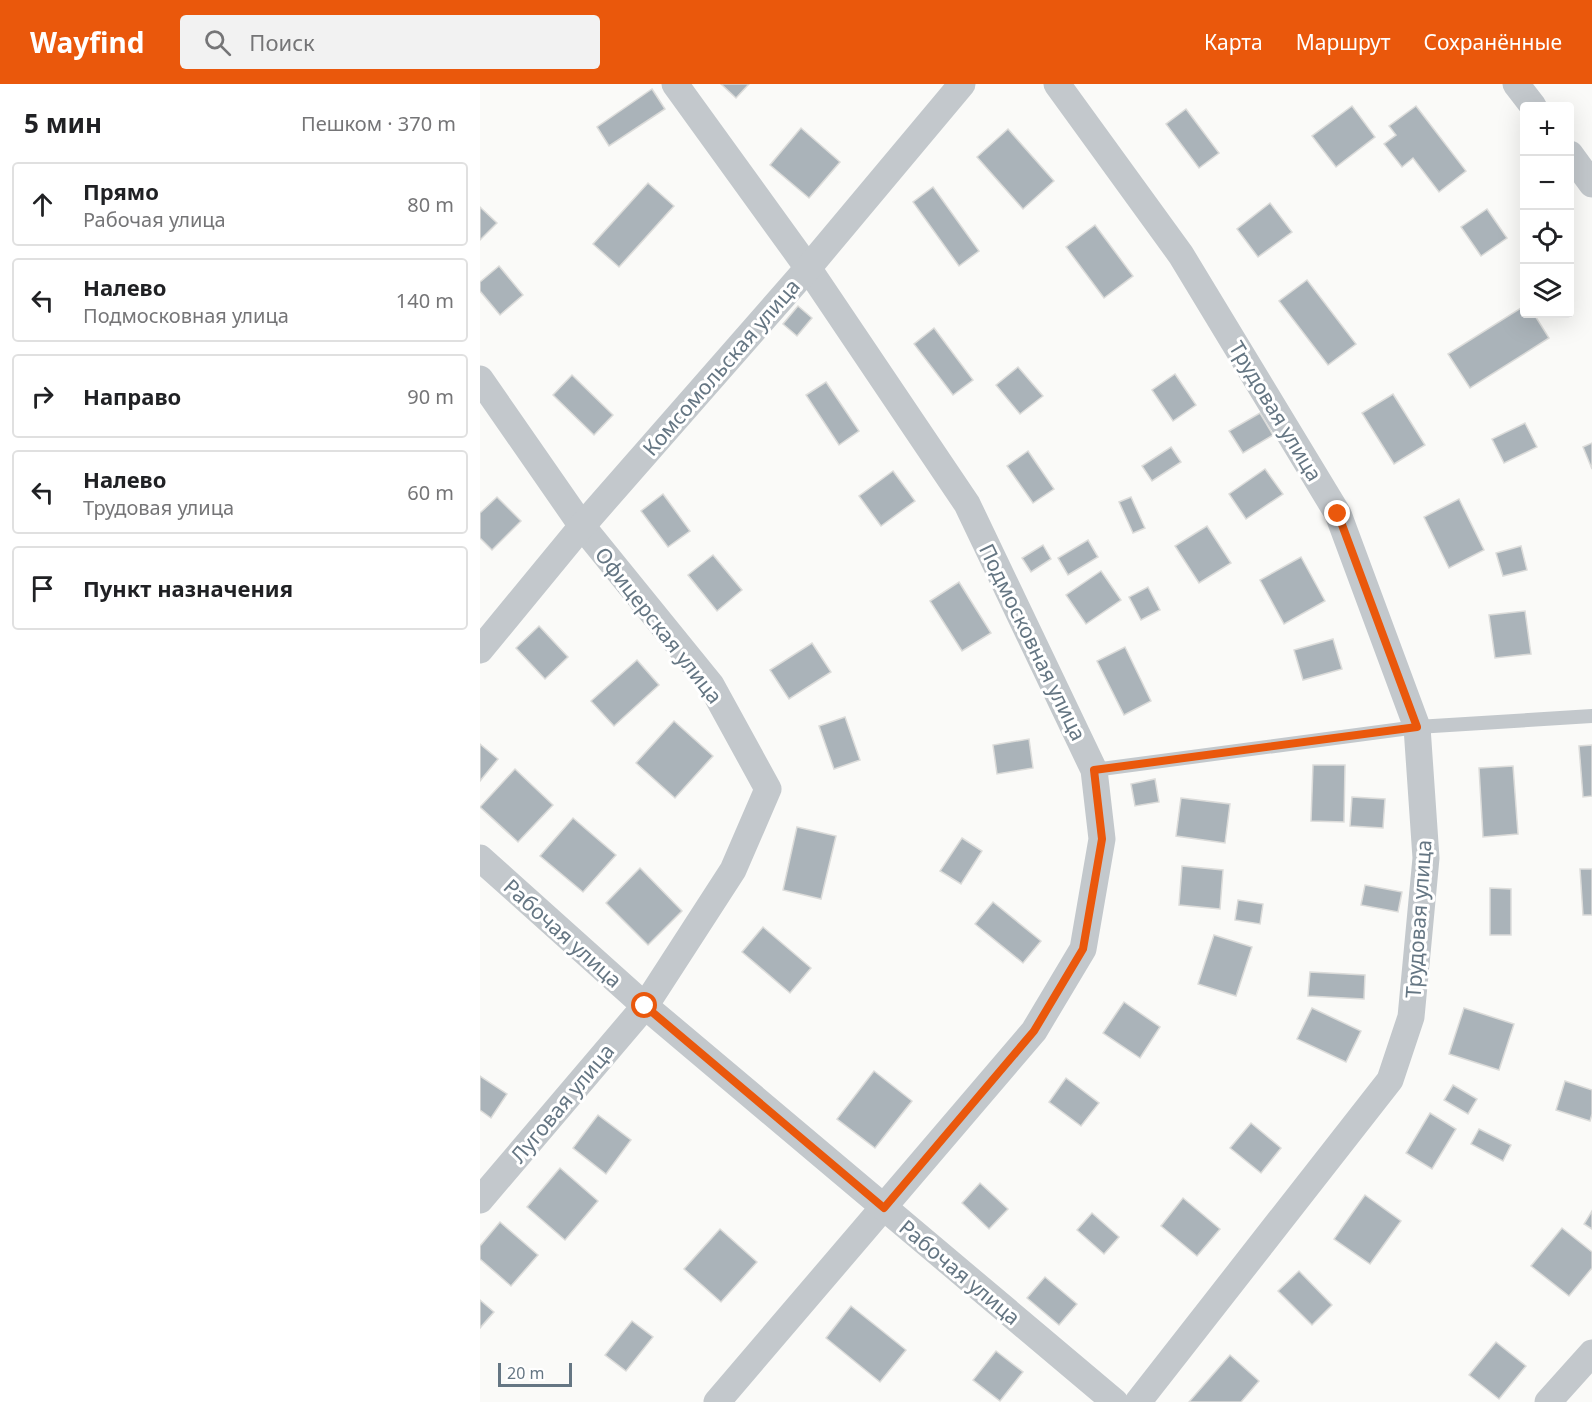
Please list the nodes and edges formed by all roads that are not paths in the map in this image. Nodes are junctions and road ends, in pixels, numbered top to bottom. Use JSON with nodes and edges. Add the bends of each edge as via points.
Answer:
{"nodes":[{"id":1,"x":675,"y":84,"type":"edge"},
{"id":2,"x":962,"y":84,"type":"edge"},
{"id":3,"x":1057,"y":84,"type":"edge"},
{"id":4,"x":1516,"y":84,"type":"edge"},
{"id":5,"x":1530,"y":102,"type":"edge"},
{"id":6,"x":1571,"y":156,"type":"edge"},
{"id":7,"x":1592,"y":184,"type":"edge"},
{"id":8,"x":808,"y":268,"type":"junction"},
{"id":9,"x":480,"y":379,"type":"edge"},
{"id":10,"x":582,"y":526,"type":"junction"},
{"id":11,"x":480,"y":650,"type":"edge"},
{"id":12,"x":1592,"y":716,"type":"edge"},
{"id":13,"x":1417,"y":727,"type":"junction"},
{"id":14,"x":1094,"y":770,"type":"junction"},
{"id":15,"x":480,"y":858,"type":"edge"},
{"id":16,"x":645,"y":1006,"type":"junction"},
{"id":17,"x":480,"y":1200,"type":"edge"},
{"id":18,"x":884,"y":1208,"type":"junction"},
{"id":19,"x":1592,"y":1353,"type":"edge"},
{"id":20,"x":717,"y":1402,"type":"edge"},
{"id":21,"x":1115,"y":1402,"type":"edge"},
{"id":22,"x":1138,"y":1402,"type":"edge"},
{"id":23,"x":1548,"y":1402,"type":"edge"}],
"edges":[{"from":1,"to":8,"type":"street","name":"Подмосковная улица"},
{"from":2,"to":8,"type":"street","name":"Комсомольская улица"},
{"from":3,"to":13,"type":"street","name":"Трудовая улица","via":[[1181,255],[1338,514]]},
{"from":4,"to":5,"type":"street"},
{"from":6,"to":7,"type":"street"},
{"from":8,"to":10,"type":"street","name":"Комсомольская улица"},
{"from":8,"to":14,"type":"street","name":"Подмосковная улица","via":[[967,504]]},
{"from":9,"to":10,"type":"street","name":"Офицерская улица"},
{"from":10,"to":11,"type":"street","name":"Комсомольская улица"},
{"from":10,"to":16,"type":"street","name":"Офицерская улица","via":[[711,685],[768,789],[733,870]]},
{"from":12,"to":13,"type":"lane"},
{"from":13,"to":14,"type":"lane"},
{"from":13,"to":22,"type":"street","name":"Трудовая улица","via":[[1426,858],[1412,1017],[1390,1080]]},
{"from":14,"to":18,"type":"street","name":"Подмосковная улица","via":[[1102,839],[1083,949],[1034,1031]]},
{"from":15,"to":16,"type":"street","name":"Рабочая улица"},
{"from":16,"to":17,"type":"street","name":"Луговая улица"},
{"from":16,"to":18,"type":"street","name":"Рабочая улица"},
{"from":18,"to":20,"type":"street","name":"Подмосковная улица"},
{"from":18,"to":21,"type":"street","name":"Рабочая улица"},
{"from":19,"to":23,"type":"street"}]}
